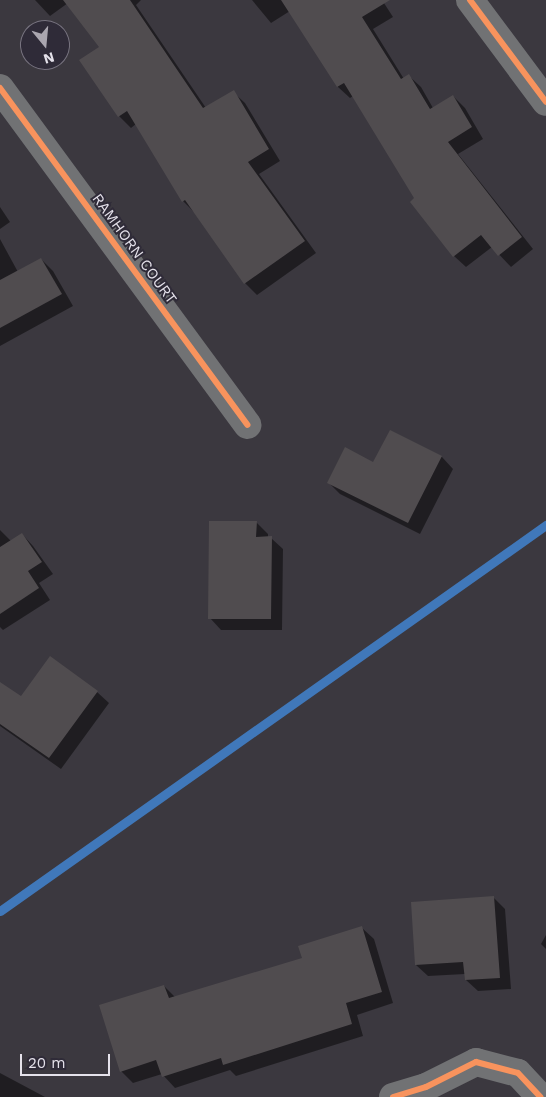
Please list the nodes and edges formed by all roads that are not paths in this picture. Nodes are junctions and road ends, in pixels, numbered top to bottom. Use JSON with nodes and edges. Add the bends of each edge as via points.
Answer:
{"nodes":[{"id":1,"x":470,"y":0,"type":"edge"},
{"id":2,"x":0,"y":88,"type":"edge"},
{"id":3,"x":546,"y":102,"type":"edge"},
{"id":4,"x":248,"y":425,"type":"dead end"},
{"id":5,"x":393,"y":1097,"type":"edge"},
{"id":6,"x":540,"y":1097,"type":"edge"}],
"edges":[{"from":1,"to":3,"type":"street"},
{"from":2,"to":4,"type":"street","name":"RAMHORN COURT"},
{"from":5,"to":6,"type":"street","via":[[426,1087],[476,1062],[518,1073]]}]}
